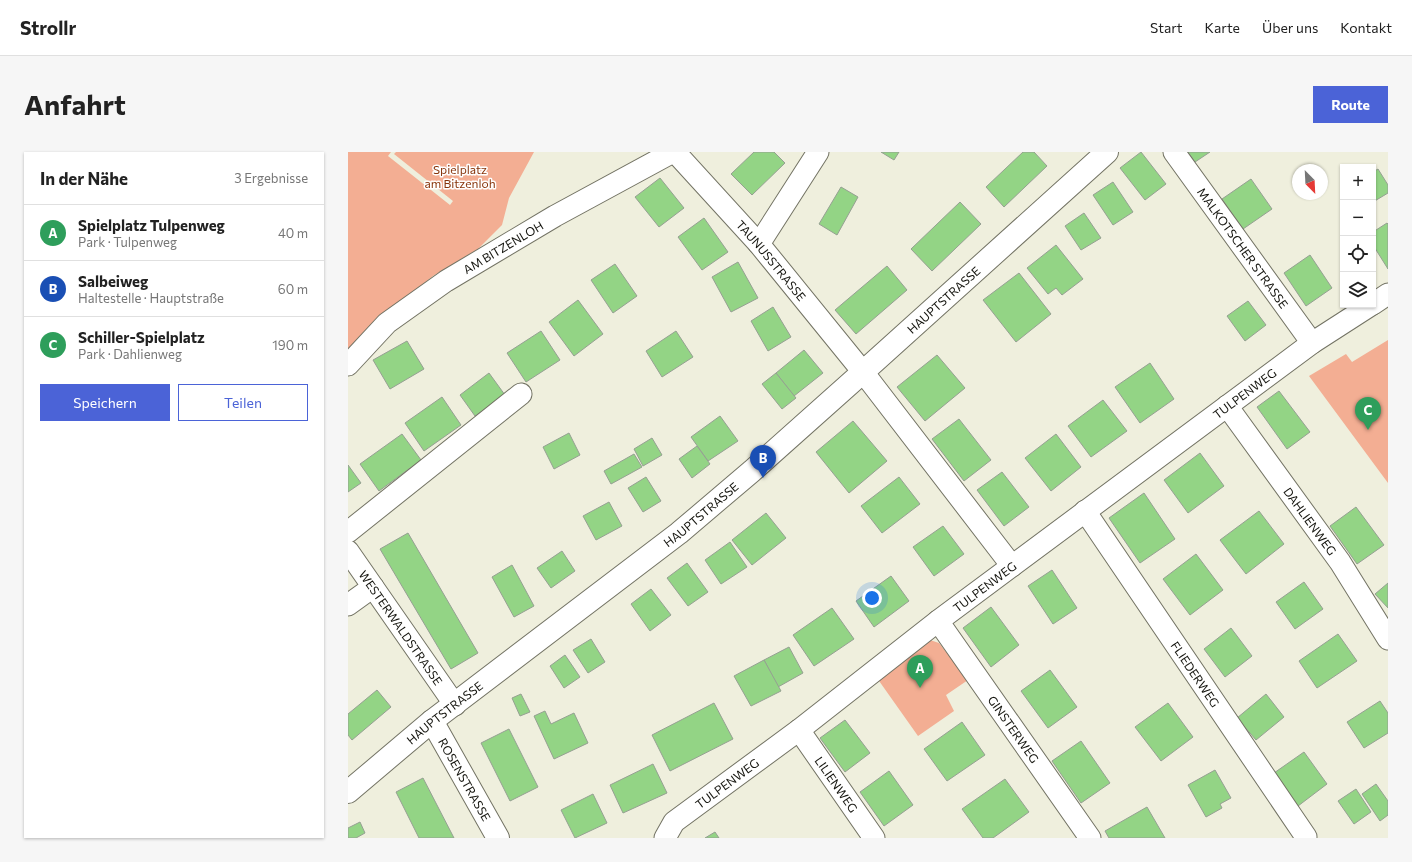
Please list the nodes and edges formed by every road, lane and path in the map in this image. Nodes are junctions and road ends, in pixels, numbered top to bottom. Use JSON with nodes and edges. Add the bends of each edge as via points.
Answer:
{"nodes":[{"id":1,"x":674,"y":152,"type":"edge"},
{"id":2,"x":818,"y":152,"type":"edge"},
{"id":3,"x":1107,"y":152,"type":"edge"},
{"id":4,"x":1174,"y":152,"type":"edge"},
{"id":5,"x":759,"y":244,"type":"junction"},
{"id":6,"x":1388,"y":294,"type":"edge"},
{"id":7,"x":1376,"y":302,"type":"edge"},
{"id":8,"x":1366,"y":308,"type":"edge"},
{"id":9,"x":1312,"y":343,"type":"junction"},
{"id":10,"x":348,"y":365,"type":"edge"},
{"id":11,"x":863,"y":372,"type":"junction"},
{"id":12,"x":521,"y":394,"type":"dead end"},
{"id":13,"x":1227,"y":406,"type":"junction"},
{"id":14,"x":1085,"y":512,"type":"junction"},
{"id":15,"x":348,"y":532,"type":"edge"},
{"id":16,"x":348,"y":551,"type":"edge"},
{"id":17,"x":1012,"y":566,"type":"junction"},
{"id":18,"x":373,"y":587,"type":"junction"},
{"id":19,"x":348,"y":605,"type":"edge"},
{"id":20,"x":938,"y":621,"type":"junction"},
{"id":21,"x":1388,"y":639,"type":"edge"},
{"id":22,"x":455,"y":705,"type":"junction"},
{"id":23,"x":432,"y":721,"type":"junction"},
{"id":24,"x":800,"y":730,"type":"junction"},
{"id":25,"x":348,"y":792,"type":"edge"},
{"id":26,"x":1306,"y":837,"type":"edge"},
{"id":27,"x":498,"y":838,"type":"edge"},
{"id":28,"x":665,"y":838,"type":"edge"},
{"id":29,"x":874,"y":838,"type":"edge"},
{"id":30,"x":1090,"y":838,"type":"edge"}],
"edges":[{"from":1,"to":5,"type":"street","name":"TAUNUSSTRASSE"},
{"from":1,"to":10,"type":"street","name":"AM BITZENLOH","via":[[554,216],[446,281],[387,323]]},
{"from":2,"to":5,"type":"street"},
{"from":3,"to":11,"type":"street","name":"HAUPTSTRASSE"},
{"from":4,"to":9,"type":"street","name":"MALKOTSCHER STRASSE"},
{"from":5,"to":11,"type":"street","name":"TAUNUSSTRASSE"},
{"from":6,"to":7,"type":"street","name":"TULPENWEG"},
{"from":8,"to":9,"type":"street","name":"TULPENWEG"},
{"from":9,"to":13,"type":"street","name":"TULPENWEG"},
{"from":11,"to":17,"type":"street","name":"TAUNUSSTRASSE"},
{"from":11,"to":22,"type":"street","name":"HAUPTSTRASSE","via":[[679,533]]},
{"from":12,"to":15,"type":"street"},
{"from":13,"to":14,"type":"street","name":"TULPENWEG"},
{"from":13,"to":21,"type":"street","name":"DAHLIENWEG","via":[[1340,562]]},
{"from":14,"to":17,"type":"street","name":"TULPENWEG"},
{"from":14,"to":26,"type":"street","name":"FLIEDERWEG"},
{"from":16,"to":18,"type":"street","name":"WESTERWALDSTRASSE"},
{"from":17,"to":20,"type":"street","name":"TULPENWEG"},
{"from":18,"to":19,"type":"street"},
{"from":18,"to":22,"type":"street","name":"WESTERWALDSTRASSE"},
{"from":20,"to":24,"type":"street","name":"TULPENWEG"},
{"from":20,"to":30,"type":"street","name":"GINSTERWEG"},
{"from":22,"to":23,"type":"street","name":"HAUPTSTRASSE"},
{"from":23,"to":25,"type":"street","name":"HAUPTSTRASSE"},
{"from":23,"to":27,"type":"street","name":"ROSENSTRASSE"},
{"from":24,"to":28,"type":"street","name":"TULPENWEG","via":[[674,822]]},
{"from":24,"to":29,"type":"street","name":"LILIENWEG"}]}
